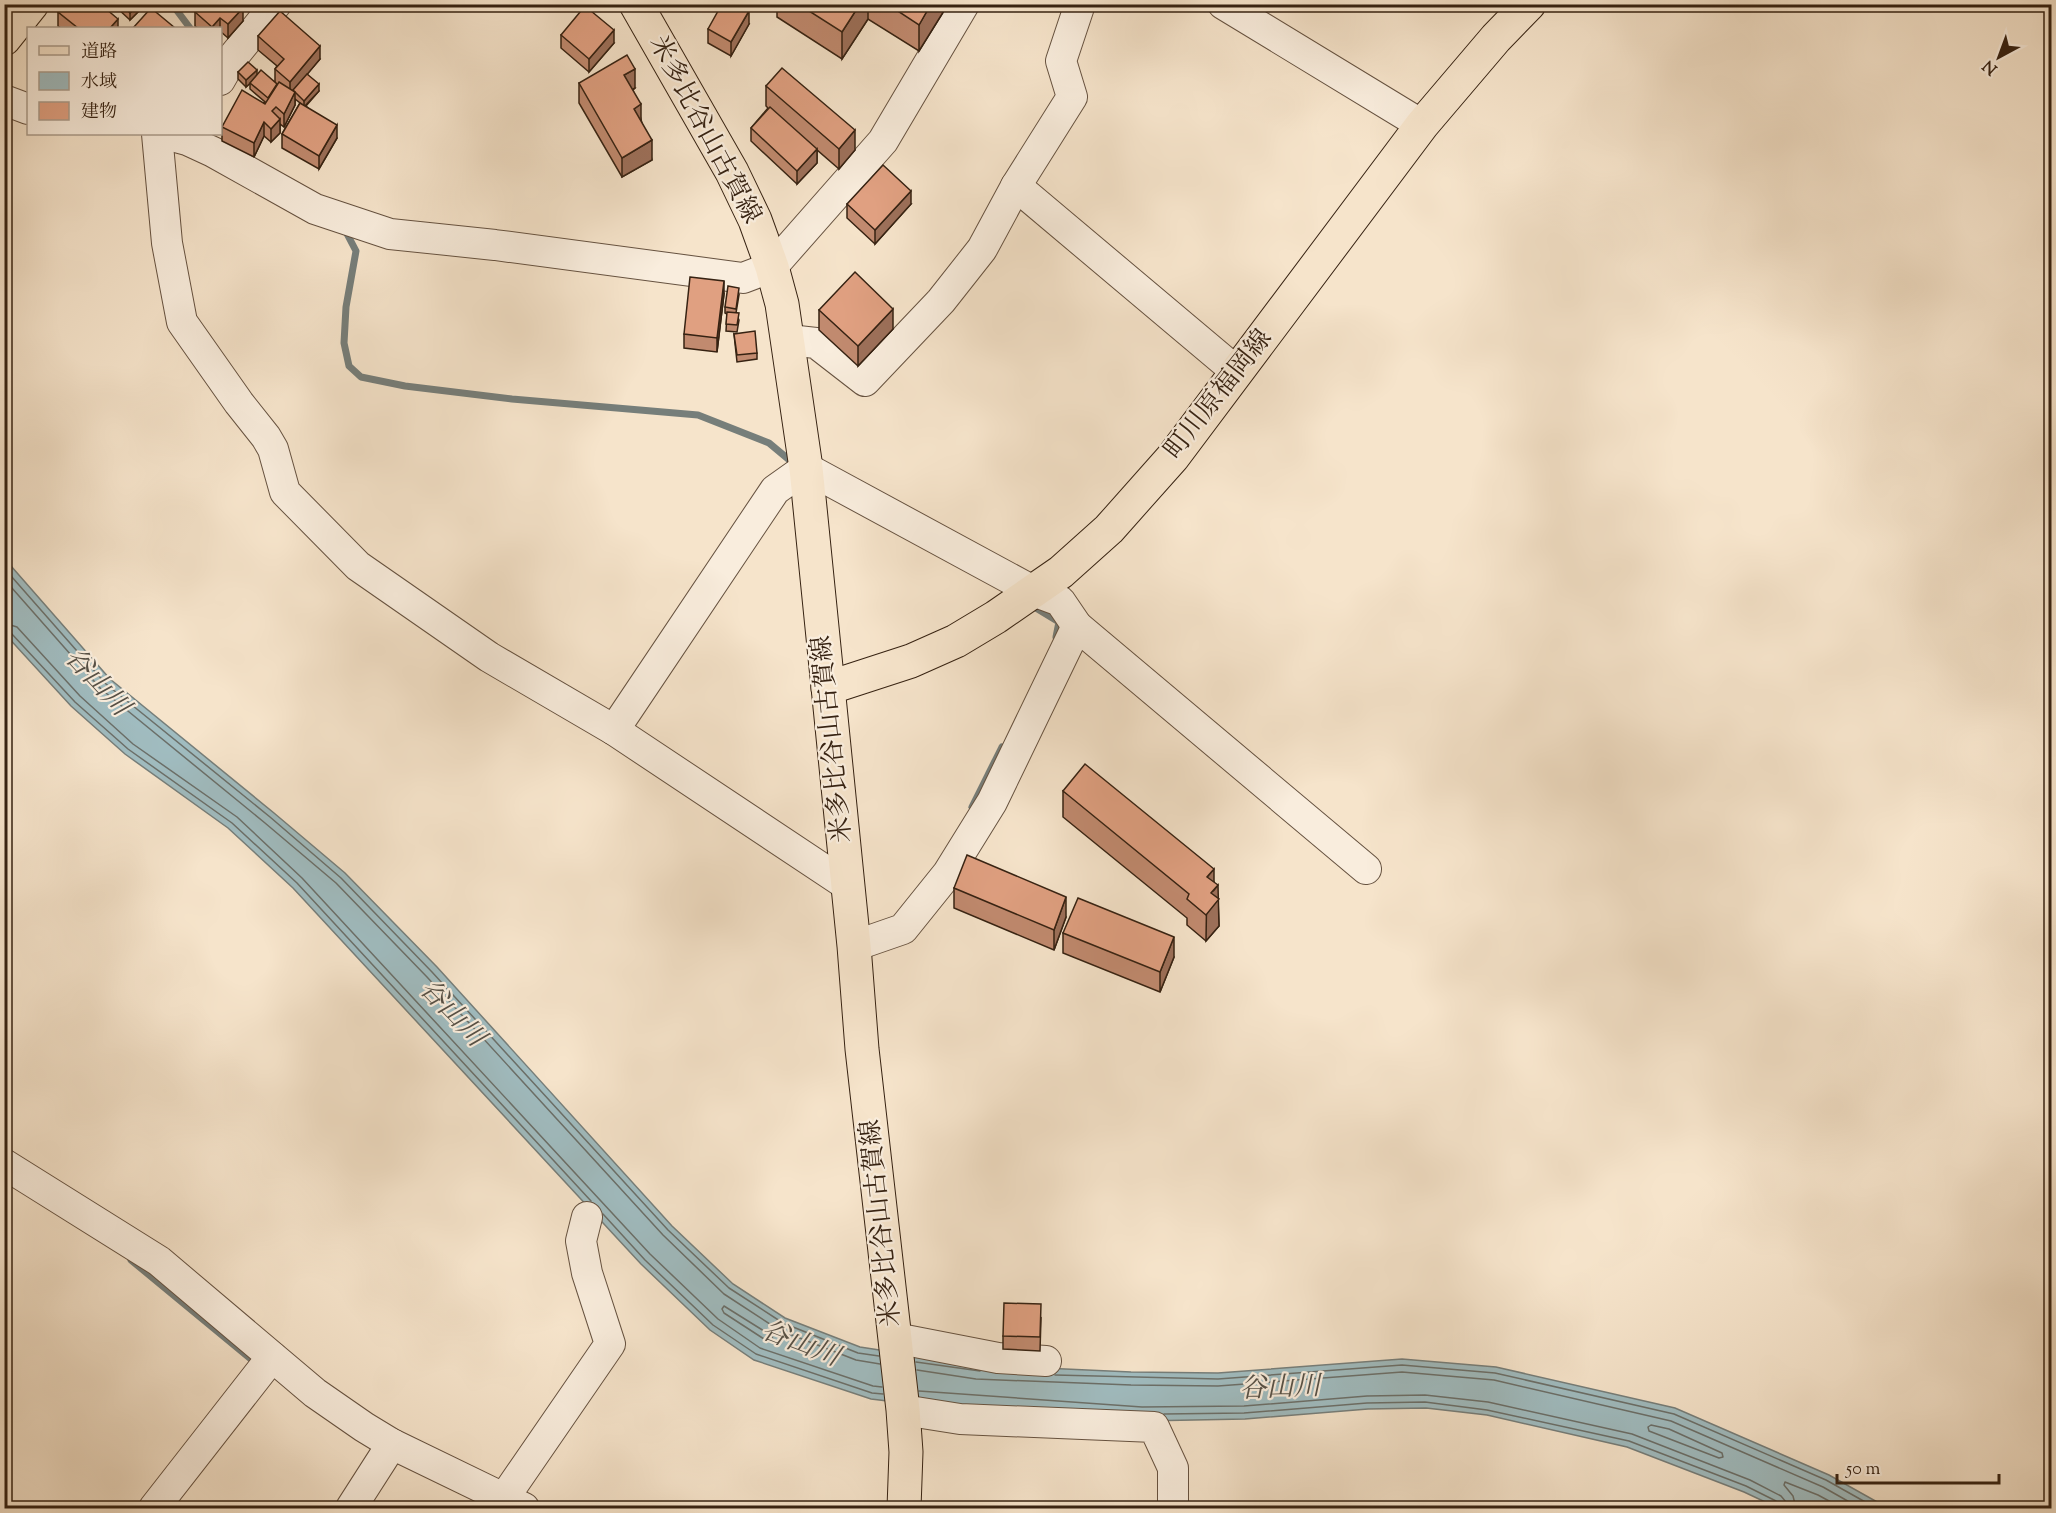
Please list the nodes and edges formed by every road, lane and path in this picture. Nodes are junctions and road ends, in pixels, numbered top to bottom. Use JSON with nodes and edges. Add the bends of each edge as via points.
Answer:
{"nodes":[{"id":1,"x":32,"y":4,"type":"edge"},
{"id":2,"x":276,"y":4,"type":"edge"},
{"id":3,"x":636,"y":4,"type":"edge"},
{"id":4,"x":964,"y":4,"type":"edge"},
{"id":5,"x":1080,"y":4,"type":"edge"},
{"id":6,"x":1222,"y":4,"type":"edge"},
{"id":7,"x":1529,"y":4,"type":"edge"},
{"id":8,"x":4,"y":39,"type":"edge"},
{"id":9,"x":222,"y":76,"type":"edge"},
{"id":10,"x":4,"y":100,"type":"edge"},
{"id":11,"x":27,"y":109,"type":"edge"},
{"id":12,"x":1422,"y":125,"type":"junction"},
{"id":13,"x":158,"y":135,"type":"edge"},
{"id":14,"x":181,"y":136,"type":"edge"},
{"id":15,"x":1016,"y":186,"type":"junction"},
{"id":16,"x":772,"y":267,"type":"junction"},
{"id":17,"x":789,"y":340,"type":"junction"},
{"id":18,"x":1237,"y":372,"type":"junction"},
{"id":19,"x":806,"y":468,"type":"junction"},
{"id":20,"x":1034,"y":591,"type":"junction"},
{"id":21,"x":1077,"y":627,"type":"junction"},
{"id":22,"x":828,"y":688,"type":"junction"},
{"id":23,"x":614,"y":730,"type":"junction"},
{"id":24,"x":1366,"y":869,"type":"dead end"},
{"id":25,"x":847,"y":885,"type":"junction"},
{"id":26,"x":854,"y":946,"type":"junction"},
{"id":27,"x":4,"y":1164,"type":"edge"},
{"id":28,"x":587,"y":1217,"type":"dead end"},
{"id":29,"x":895,"y":1338,"type":"junction"},
{"id":30,"x":272,"y":1357,"type":"junction"},
{"id":31,"x":1046,"y":1361,"type":"dead end"},
{"id":32,"x":902,"y":1408,"type":"junction"},
{"id":33,"x":392,"y":1444,"type":"junction"},
{"id":34,"x":514,"y":1503,"type":"edge"},
{"id":35,"x":154,"y":1509,"type":"edge"},
{"id":36,"x":351,"y":1509,"type":"edge"},
{"id":37,"x":904,"y":1509,"type":"edge"},
{"id":38,"x":1173,"y":1509,"type":"edge"}],
"edges":[{"from":1,"to":8,"type":"main road"},
{"from":2,"to":9,"type":"street"},
{"from":3,"to":16,"type":"main road","name":"米多比谷山古賀線","via":[[732,172]]},
{"from":4,"to":16,"type":"street","via":[[883,141]]},
{"from":5,"to":15,"type":"street","via":[[1061,61],[1072,97]]},
{"from":6,"to":12,"type":"street"},
{"from":7,"to":12,"type":"main road","name":"町川原福岡線"},
{"from":10,"to":11,"type":"street"},
{"from":12,"to":18,"type":"main road","name":"町川原福岡線"},
{"from":13,"to":23,"type":"street","via":[[167,243],[182,322],[266,437],[285,492],[358,566],[489,657]]},
{"from":14,"to":16,"type":"street","via":[[315,208],[390,234],[743,278]]},
{"from":15,"to":17,"type":"street","via":[[982,249],[941,301],[865,381],[816,343]]},
{"from":15,"to":18,"type":"street"},
{"from":16,"to":17,"type":"main road","name":"米多比谷山古賀線"},
{"from":17,"to":19,"type":"main road","name":"米多比谷山古賀線"},
{"from":18,"to":20,"type":"main road","name":"町川原福岡線","via":[[1173,457],[1109,529]]},
{"from":19,"to":20,"type":"street"},
{"from":19,"to":22,"type":"main road","name":"米多比谷山古賀線"},
{"from":19,"to":23,"type":"street","via":[[775,490]]},
{"from":20,"to":21,"type":"street","via":[[1060,601]]},
{"from":20,"to":22,"type":"main road","name":"町川原福岡線","via":[[956,640],[911,661]]},
{"from":21,"to":24,"type":"street"},
{"from":21,"to":26,"type":"street","via":[[992,802],[948,873],[903,929]]},
{"from":22,"to":25,"type":"main road","name":"米多比谷山古賀線"},
{"from":23,"to":25,"type":"street"},
{"from":25,"to":26,"type":"main road","name":"米多比谷山古賀線"},
{"from":26,"to":29,"type":"main road","name":"米多比谷山古賀線"},
{"from":27,"to":30,"type":"street","via":[[159,1261]]},
{"from":28,"to":34,"type":"street","via":[[581,1241],[610,1344]]},
{"from":29,"to":31,"type":"street","via":[[998,1358]]},
{"from":29,"to":32,"type":"main road","name":"米多比谷山古賀線"},
{"from":30,"to":33,"type":"street","via":[[315,1393]]},
{"from":30,"to":35,"type":"street"},
{"from":32,"to":37,"type":"main road","name":"米多比谷山古賀線","via":[[906,1452]]},
{"from":32,"to":38,"type":"street","via":[[960,1419],[1154,1427],[1173,1468]]},
{"from":33,"to":34,"type":"street"},
{"from":33,"to":36,"type":"street"}]}
